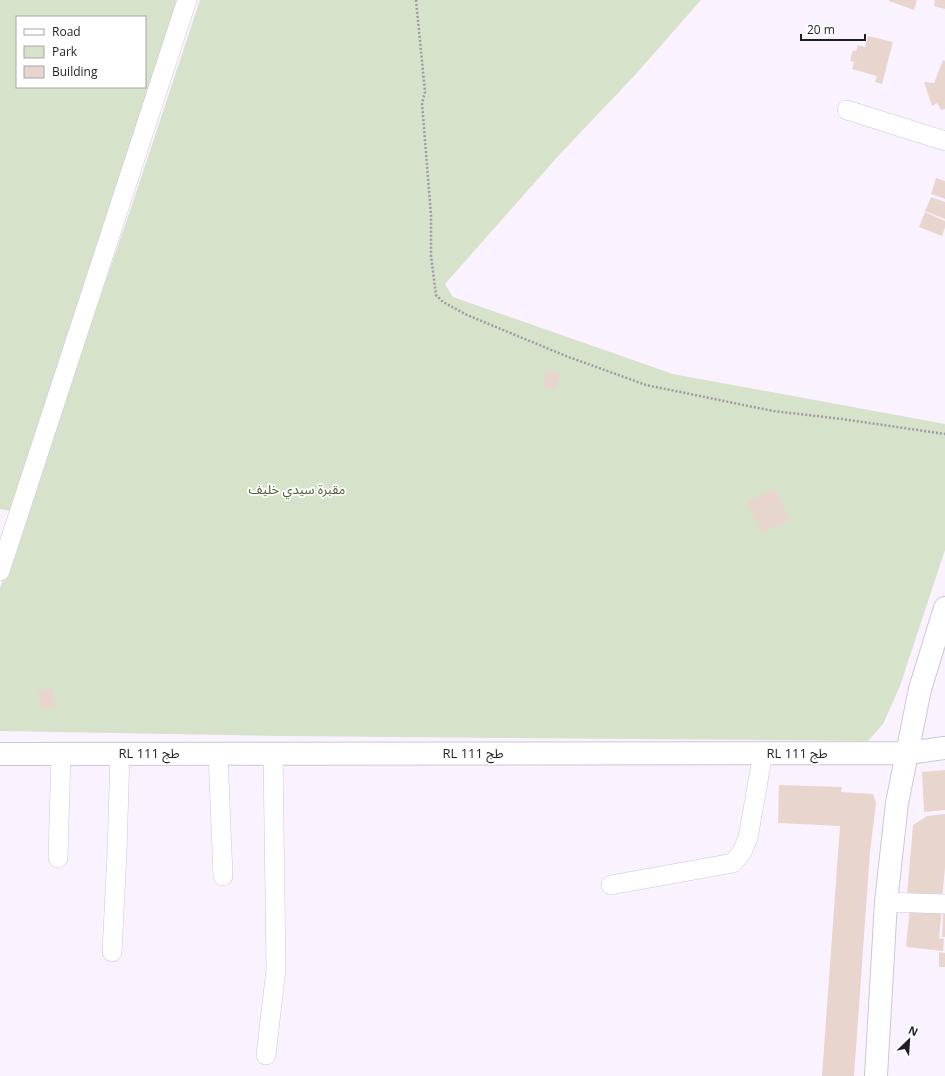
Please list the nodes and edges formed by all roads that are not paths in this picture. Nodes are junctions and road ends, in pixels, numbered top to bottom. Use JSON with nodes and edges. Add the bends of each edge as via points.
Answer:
{"nodes":[{"id":1,"x":187,"y":0,"type":"edge"},
{"id":2,"x":847,"y":110,"type":"dead end"},
{"id":3,"x":945,"y":141,"type":"edge"},
{"id":4,"x":0,"y":571,"type":"edge"},
{"id":5,"x":945,"y":608,"type":"edge"},
{"id":6,"x":945,"y":748,"type":"edge"},
{"id":7,"x":120,"y":753,"type":"junction"},
{"id":8,"x":218,"y":753,"type":"junction"},
{"id":9,"x":763,"y":753,"type":"junction"},
{"id":10,"x":908,"y":753,"type":"junction"},
{"id":11,"x":0,"y":754,"type":"edge"},
{"id":12,"x":61,"y":754,"type":"junction"},
{"id":13,"x":273,"y":754,"type":"junction"},
{"id":14,"x":58,"y":858,"type":"dead end"},
{"id":15,"x":223,"y":876,"type":"dead end"},
{"id":16,"x":611,"y":885,"type":"dead end"},
{"id":17,"x":886,"y":902,"type":"junction"},
{"id":18,"x":945,"y":904,"type":"edge"},
{"id":19,"x":112,"y":952,"type":"dead end"},
{"id":20,"x":266,"y":1055,"type":"dead end"},
{"id":21,"x":876,"y":1076,"type":"edge"}],
"edges":[{"from":1,"to":4,"type":"street"},
{"from":2,"to":3,"type":"street"},
{"from":5,"to":10,"type":"street","via":[[920,689]]},
{"from":6,"to":10,"type":"street","name":"RL طج 111"},
{"from":7,"to":8,"type":"street","name":"RL طج 111"},
{"from":7,"to":12,"type":"street","name":"RL طج 111"},
{"from":7,"to":19,"type":"street"},
{"from":8,"to":13,"type":"street","name":"RL طج 111"},
{"from":8,"to":15,"type":"street"},
{"from":9,"to":10,"type":"street","name":"RL طج 111"},
{"from":9,"to":13,"type":"street","name":"RL طج 111"},
{"from":9,"to":16,"type":"street","via":[[748,838],[742,852],[733,863]]},
{"from":10,"to":17,"type":"street","via":[[897,803]]},
{"from":11,"to":12,"type":"street","name":"RL طج 111"},
{"from":12,"to":14,"type":"street"},
{"from":13,"to":20,"type":"street","via":[[276,969]]},
{"from":17,"to":18,"type":"street"},
{"from":17,"to":21,"type":"street"}]}
